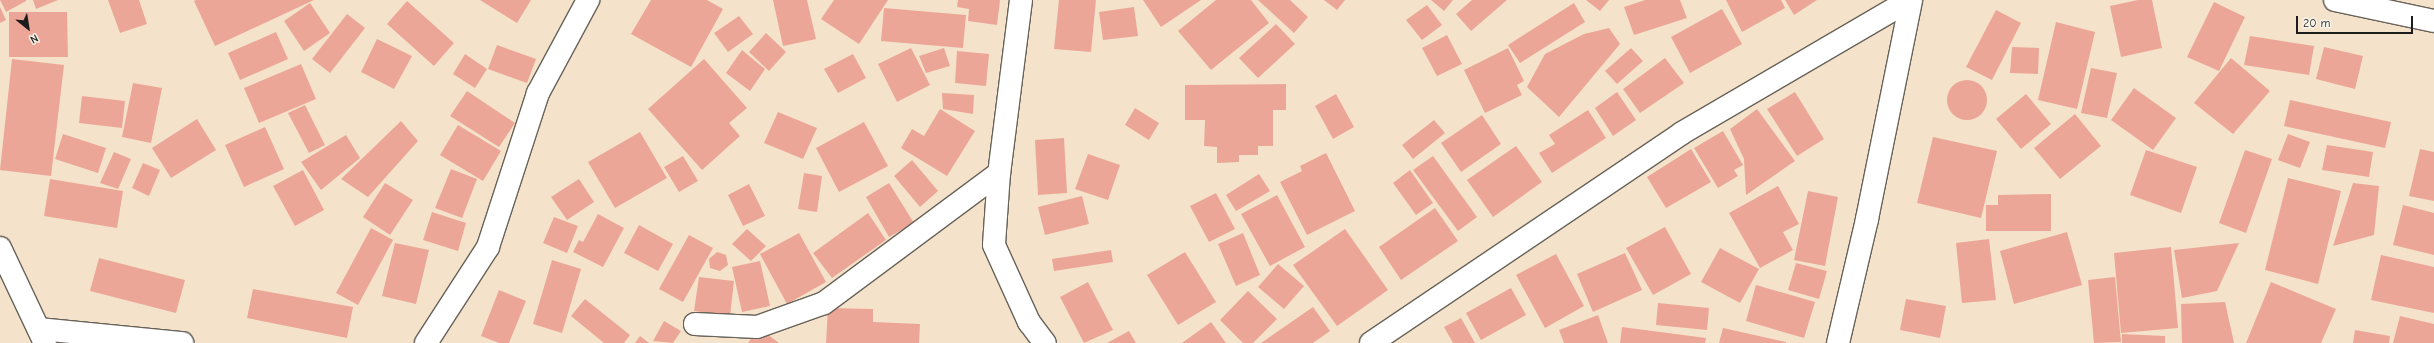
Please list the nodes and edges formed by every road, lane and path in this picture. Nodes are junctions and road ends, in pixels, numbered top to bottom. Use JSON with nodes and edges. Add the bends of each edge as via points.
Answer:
{"nodes":[{"id":1,"x":588,"y":0,"type":"edge"},
{"id":2,"x":1021,"y":0,"type":"edge"},
{"id":3,"x":1910,"y":0,"type":"edge"},
{"id":4,"x":2335,"y":0,"type":"edge"},
{"id":5,"x":2366,"y":4,"type":"edge"},
{"id":6,"x":2434,"y":21,"type":"edge"},
{"id":7,"x":999,"y":173,"type":"junction"},
{"id":8,"x":0,"y":248,"type":"edge"},
{"id":9,"x":694,"y":324,"type":"dead end"},
{"id":10,"x":42,"y":336,"type":"edge"},
{"id":11,"x":182,"y":343,"type":"edge"},
{"id":12,"x":426,"y":343,"type":"edge"},
{"id":13,"x":1045,"y":343,"type":"edge"},
{"id":14,"x":1371,"y":343,"type":"edge"},
{"id":15,"x":1838,"y":343,"type":"edge"}],
"edges":[{"from":1,"to":12,"type":"street","via":[[538,93],[488,247]]},
{"from":2,"to":7,"type":"street"},
{"from":3,"to":14,"type":"street","via":[[1682,133]]},
{"from":3,"to":15,"type":"street","via":[[1867,219]]},
{"from":4,"to":5,"type":"street"},
{"from":5,"to":6,"type":"street"},
{"from":7,"to":9,"type":"street","via":[[824,303],[757,327]]},
{"from":7,"to":13,"type":"street","via":[[994,245],[1029,322]]},
{"from":8,"to":10,"type":"street"},
{"from":10,"to":11,"type":"street"}]}
